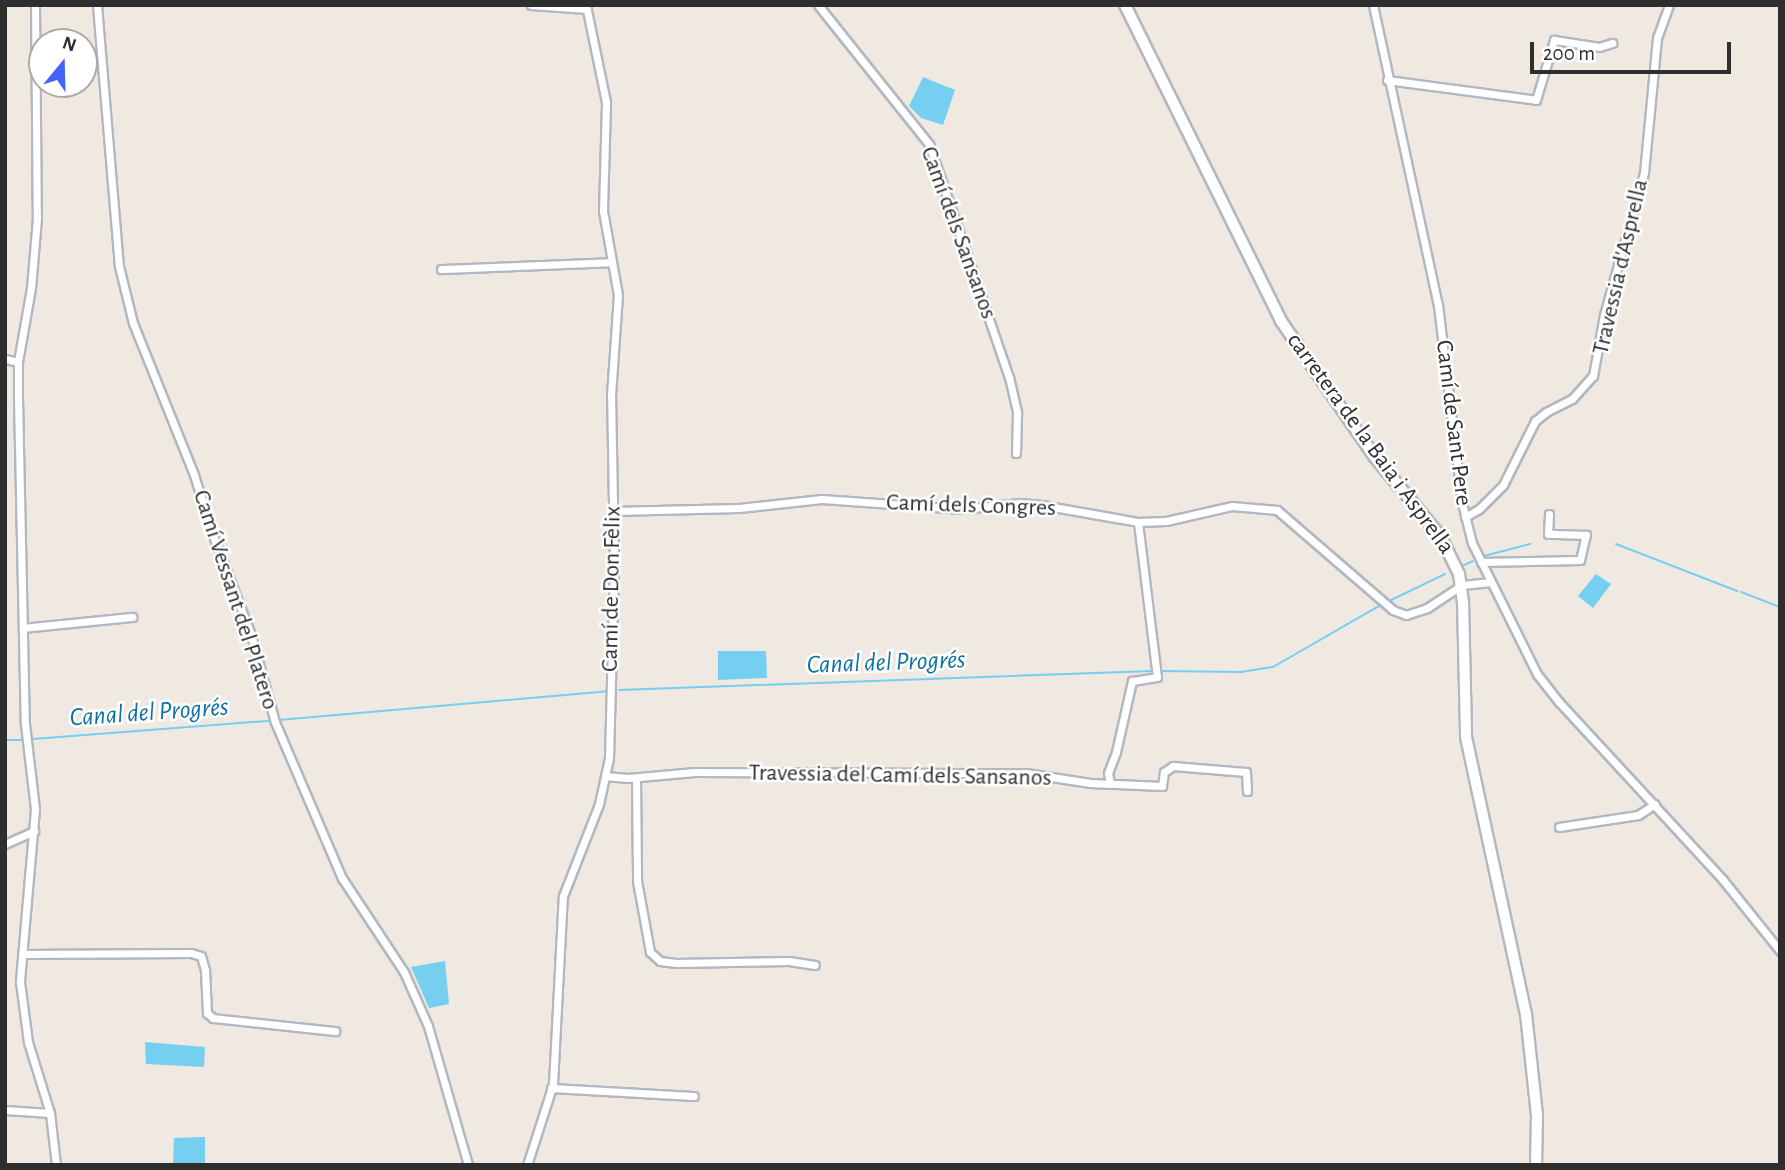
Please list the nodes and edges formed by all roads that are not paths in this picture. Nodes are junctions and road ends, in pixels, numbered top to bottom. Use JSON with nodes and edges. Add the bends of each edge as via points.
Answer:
{"nodes":[{"id":1,"x":35,"y":5,"type":"edge"},
{"id":2,"x":97,"y":5,"type":"edge"},
{"id":3,"x":531,"y":5,"type":"edge"},
{"id":4,"x":817,"y":5,"type":"edge"},
{"id":5,"x":1125,"y":5,"type":"edge"},
{"id":6,"x":1373,"y":5,"type":"edge"},
{"id":7,"x":1669,"y":5,"type":"edge"},
{"id":8,"x":586,"y":7,"type":"edge"},
{"id":9,"x":1612,"y":43,"type":"dead end"},
{"id":10,"x":1387,"y":80,"type":"junction"},
{"id":11,"x":612,"y":262,"type":"junction"},
{"id":12,"x":440,"y":269,"type":"dead end"},
{"id":13,"x":5,"y":359,"type":"edge"},
{"id":14,"x":18,"y":362,"type":"junction"},
{"id":15,"x":1016,"y":453,"type":"dead end"},
{"id":16,"x":613,"y":511,"type":"junction"},
{"id":17,"x":1549,"y":514,"type":"dead end"},
{"id":18,"x":1465,"y":517,"type":"junction"},
{"id":19,"x":1138,"y":522,"type":"junction"},
{"id":20,"x":1481,"y":562,"type":"junction"},
{"id":21,"x":1491,"y":582,"type":"junction"},
{"id":22,"x":1462,"y":585,"type":"junction"},
{"id":23,"x":132,"y":617,"type":"dead end"},
{"id":24,"x":23,"y":628,"type":"junction"},
{"id":25,"x":605,"y":776,"type":"junction"},
{"id":26,"x":636,"y":778,"type":"junction"},
{"id":27,"x":1110,"y":784,"type":"junction"},
{"id":28,"x":1247,"y":791,"type":"dead end"},
{"id":29,"x":1655,"y":804,"type":"junction"},
{"id":30,"x":1559,"y":827,"type":"dead end"},
{"id":31,"x":34,"y":831,"type":"junction"},
{"id":32,"x":5,"y":844,"type":"edge"},
{"id":33,"x":1780,"y":951,"type":"edge"},
{"id":34,"x":22,"y":954,"type":"junction"},
{"id":35,"x":815,"y":965,"type":"dead end"},
{"id":36,"x":335,"y":1031,"type":"dead end"},
{"id":37,"x":551,"y":1087,"type":"junction"},
{"id":38,"x":694,"y":1096,"type":"dead end"},
{"id":39,"x":5,"y":1110,"type":"edge"},
{"id":40,"x":50,"y":1113,"type":"junction"},
{"id":41,"x":56,"y":1165,"type":"edge"},
{"id":42,"x":468,"y":1165,"type":"edge"},
{"id":43,"x":527,"y":1165,"type":"edge"},
{"id":44,"x":1536,"y":1165,"type":"edge"}],
"edges":[{"from":1,"to":14,"type":"street","via":[[37,218]]},
{"from":2,"to":42,"type":"street","name":"Camí Vessant del Platero","via":[[118,256],[134,323],[251,635],[275,722],[342,878],[404,972],[428,1026]]},
{"from":3,"to":8,"type":"street"},
{"from":4,"to":15,"type":"street","name":"Camí dels Sansanos","via":[[929,144],[1009,377],[1017,413]]},
{"from":5,"to":22,"type":"main road","name":"carretera de la Baia i Asprella","via":[[1281,321],[1374,456],[1441,537]]},
{"from":6,"to":10,"type":"street","name":"Camí de Sant Pere"},
{"from":7,"to":18,"type":"street","name":"Travessia d'Asprella","via":[[1657,38],[1644,173],[1604,315],[1594,376],[1572,399],[1535,421],[1503,485]]},
{"from":8,"to":11,"type":"street","name":"Camí de Don Fèlix","via":[[606,102],[603,211]]},
{"from":9,"to":10,"type":"street","via":[[1599,47],[1554,40],[1536,100]]},
{"from":10,"to":18,"type":"street","name":"Camí de Sant Pere","via":[[1438,305]]},
{"from":11,"to":12,"type":"street"},
{"from":11,"to":16,"type":"street","name":"Camí de Don Fèlix","via":[[618,296],[611,395]]},
{"from":13,"to":14,"type":"street"},
{"from":14,"to":24,"type":"street"},
{"from":16,"to":19,"type":"street","name":"Camí dels Congres","via":[[739,508],[822,499],[962,509],[1042,505]]},
{"from":16,"to":25,"type":"street","name":"Camí de Don Fèlix"},
{"from":17,"to":20,"type":"street","via":[[1548,534],[1586,534],[1580,559]]},
{"from":18,"to":20,"type":"street","name":"Camí de Sant Pere"},
{"from":19,"to":22,"type":"street","name":"Camí dels Congres","via":[[1166,521],[1232,506],[1277,510],[1393,610],[1406,615],[1427,608]]},
{"from":19,"to":27,"type":"street","via":[[1157,677],[1132,681],[1108,773]]},
{"from":20,"to":21,"type":"street","name":"Camí de Sant Pere"},
{"from":21,"to":22,"type":"street","name":"Camí dels Congres"},
{"from":21,"to":29,"type":"street","name":"Camí de Sant Pere","via":[[1537,674]]},
{"from":22,"to":44,"type":"main road","name":"carretera de la Baia i Asprella","via":[[1466,737],[1526,1014],[1537,1115]]},
{"from":23,"to":24,"type":"street"},
{"from":24,"to":31,"type":"street"},
{"from":25,"to":26,"type":"street","name":"Travessia del Camí dels Sansanos"},
{"from":25,"to":37,"type":"street","name":"Camí de Don Fèlix","via":[[599,804],[563,896],[558,1034]]},
{"from":26,"to":27,"type":"street","name":"Travessia del Camí dels Sansanos","via":[[695,772],[1026,774]]},
{"from":26,"to":35,"type":"street","via":[[637,881],[650,953],[660,961],[676,963],[789,961]]},
{"from":27,"to":28,"type":"street","name":"Travessia del Camí dels Sansanos","via":[[1162,786],[1164,772],[1173,766],[1246,772]]},
{"from":29,"to":30,"type":"street","via":[[1638,815]]},
{"from":29,"to":33,"type":"street","name":"Camí de Sant Pere"},
{"from":31,"to":32,"type":"street"},
{"from":31,"to":34,"type":"street"},
{"from":34,"to":36,"type":"street","via":[[191,953],[201,956],[207,1013],[212,1018]]},
{"from":34,"to":40,"type":"street","via":[[26,1030]]},
{"from":37,"to":38,"type":"street"},
{"from":37,"to":43,"type":"street","name":"Camí de Don Fèlix"},
{"from":39,"to":40,"type":"street"},
{"from":40,"to":41,"type":"street"}]}
